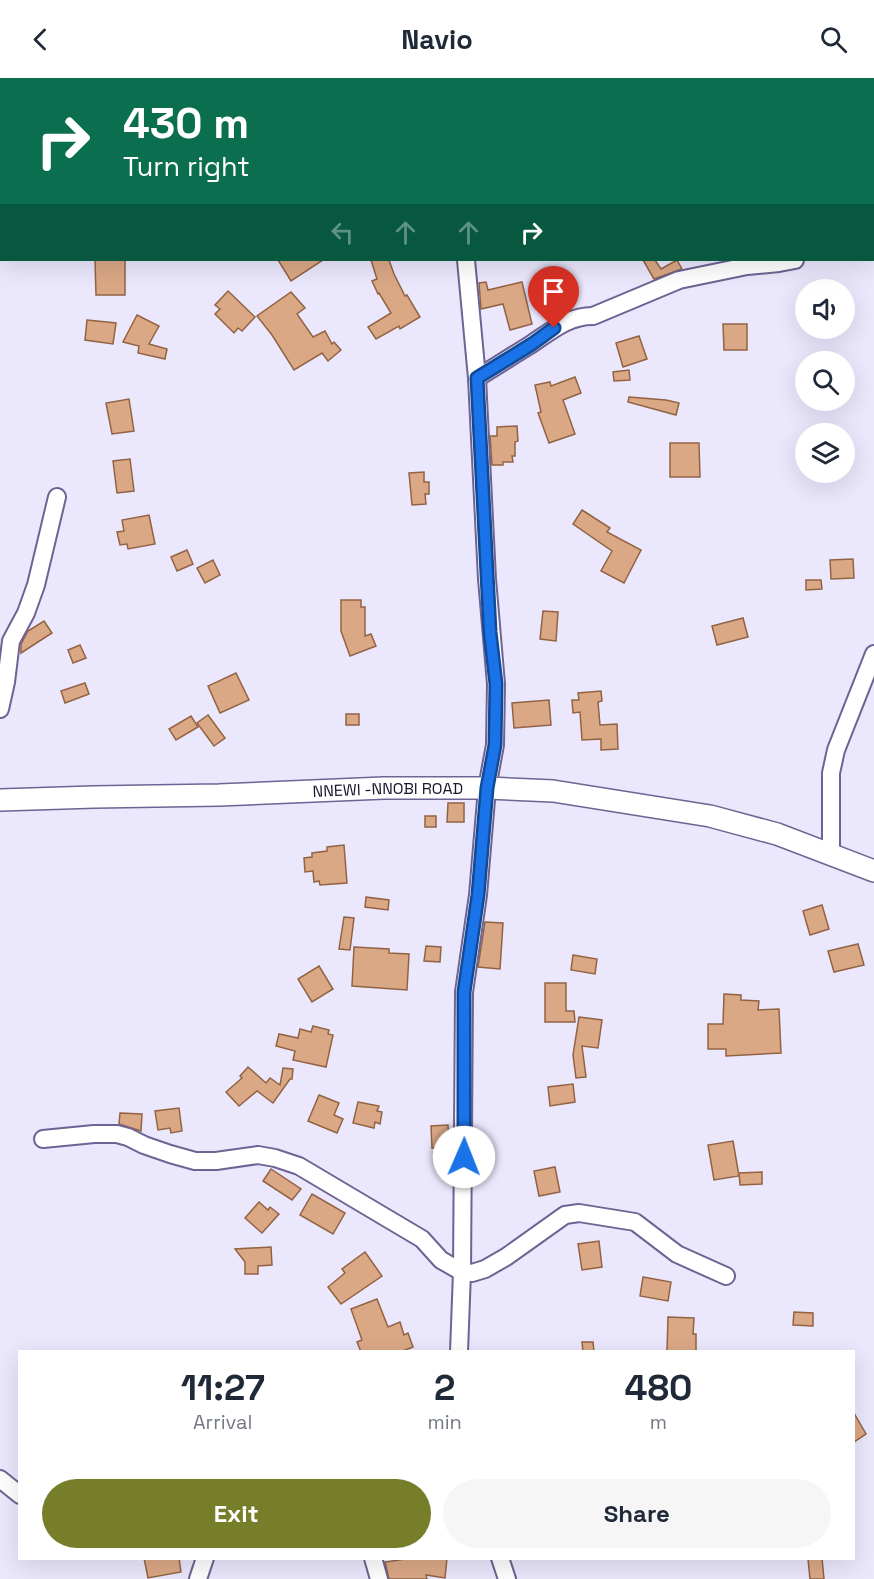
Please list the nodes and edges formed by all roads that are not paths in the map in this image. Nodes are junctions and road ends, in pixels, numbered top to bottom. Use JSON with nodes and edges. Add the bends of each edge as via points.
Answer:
{"nodes":[{"id":1,"x":466,"y":261,"type":"edge"},
{"id":2,"x":790,"y":261,"type":"edge"},
{"id":3,"x":477,"y":378,"type":"junction"},
{"id":4,"x":57,"y":497,"type":"dead end"},
{"id":5,"x":874,"y":654,"type":"edge"},
{"id":6,"x":0,"y":709,"type":"edge"},
{"id":7,"x":487,"y":788,"type":"junction"},
{"id":8,"x":0,"y":800,"type":"edge"},
{"id":9,"x":831,"y":854,"type":"junction"},
{"id":10,"x":874,"y":871,"type":"edge"},
{"id":11,"x":43,"y":1138,"type":"dead end"},
{"id":12,"x":462,"y":1272,"type":"junction"},
{"id":13,"x":726,"y":1276,"type":"dead end"},
{"id":14,"x":459,"y":1350,"type":"edge"},
{"id":15,"x":0,"y":1479,"type":"edge"},
{"id":16,"x":18,"y":1493,"type":"edge"},
{"id":17,"x":204,"y":1560,"type":"edge"},
{"id":18,"x":374,"y":1560,"type":"edge"},
{"id":19,"x":501,"y":1560,"type":"edge"},
{"id":20,"x":198,"y":1579,"type":"edge"},
{"id":21,"x":379,"y":1579,"type":"edge"},
{"id":22,"x":507,"y":1579,"type":"edge"}],
"edges":[{"from":1,"to":3,"type":"street"},
{"from":2,"to":3,"type":"street","via":[[689,277],[593,316],[572,319]]},
{"from":3,"to":7,"type":"street","via":[[496,684],[495,745]]},
{"from":4,"to":6,"type":"street","via":[[36,585],[11,641]]},
{"from":5,"to":9,"type":"street","via":[[836,750],[831,773]]},
{"from":7,"to":8,"type":"main road","name":"NNEWI -NNOBI ROAD"},
{"from":7,"to":9,"type":"main road","name":"NNEWI -NNOBI ROAD","via":[[553,791],[710,816]]},
{"from":7,"to":12,"type":"street","via":[[478,895],[464,992]]},
{"from":9,"to":10,"type":"main road","name":"NNEWI -NNOBI ROAD"},
{"from":11,"to":12,"type":"street","via":[[117,1134],[195,1161],[258,1155],[275,1158],[299,1166],[422,1239],[441,1260]]},
{"from":12,"to":13,"type":"street","via":[[485,1269],[565,1215],[579,1213],[635,1222],[677,1254]]},
{"from":12,"to":14,"type":"street"},
{"from":15,"to":16,"type":"street"},
{"from":17,"to":20,"type":"street"},
{"from":18,"to":21,"type":"street"},
{"from":19,"to":22,"type":"street"}]}
